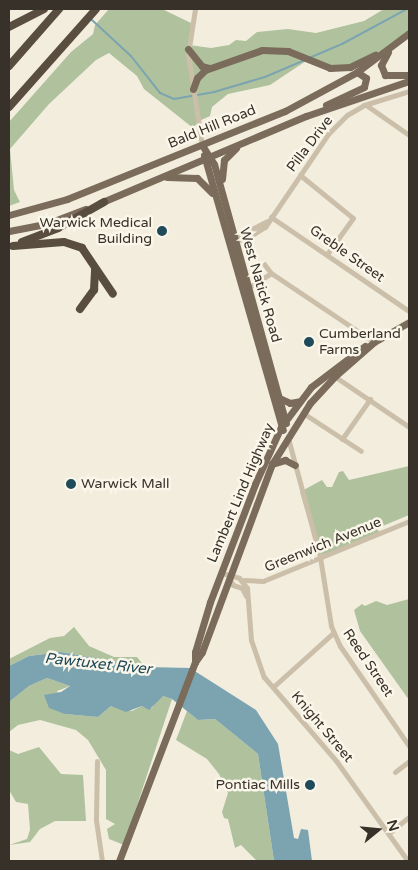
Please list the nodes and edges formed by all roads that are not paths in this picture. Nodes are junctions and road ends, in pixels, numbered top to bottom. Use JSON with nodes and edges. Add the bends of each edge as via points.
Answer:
{"nodes":[{"id":1,"x":44,"y":9,"type":"edge"},
{"id":2,"x":59,"y":9,"type":"edge"},
{"id":3,"x":96,"y":9,"type":"edge"},
{"id":4,"x":195,"y":9,"type":"edge"},
{"id":5,"x":9,"y":27,"type":"edge"},
{"id":6,"x":409,"y":33,"type":"edge"},
{"id":7,"x":399,"y":42,"type":"junction"},
{"id":8,"x":188,"y":49,"type":"junction"},
{"id":9,"x":390,"y":50,"type":"junction"},
{"id":10,"x":9,"y":66,"type":"edge"},
{"id":11,"x":209,"y":68,"type":"junction"},
{"id":12,"x":357,"y":72,"type":"junction"},
{"id":13,"x":409,"y":75,"type":"edge"},
{"id":14,"x":409,"y":81,"type":"edge"},
{"id":15,"x":194,"y":91,"type":"junction"},
{"id":16,"x":409,"y":91,"type":"edge"},
{"id":17,"x":366,"y":105,"type":"junction"},
{"id":18,"x":9,"y":107,"type":"edge"},
{"id":19,"x":306,"y":116,"type":"junction"},
{"id":20,"x":264,"y":133,"type":"junction"},
{"id":21,"x":409,"y":135,"type":"edge"},
{"id":22,"x":202,"y":144,"type":"junction"},
{"id":23,"x":207,"y":157,"type":"junction"},
{"id":24,"x":300,"y":175,"type":"junction"},
{"id":25,"x":157,"y":179,"type":"junction"},
{"id":26,"x":214,"y":195,"type":"junction"},
{"id":27,"x":104,"y":202,"type":"junction"},
{"id":28,"x":226,"y":207,"type":"junction"},
{"id":29,"x":9,"y":215,"type":"edge"},
{"id":30,"x":271,"y":217,"type":"junction"},
{"id":31,"x":9,"y":231,"type":"edge"},
{"id":32,"x":231,"y":239,"type":"junction"},
{"id":33,"x":11,"y":247,"type":"edge"},
{"id":34,"x":327,"y":254,"type":"junction"},
{"id":35,"x":93,"y":260,"type":"junction"},
{"id":36,"x":264,"y":264,"type":"dead end"},
{"id":37,"x":271,"y":273,"type":"junction"},
{"id":38,"x":248,"y":288,"type":"junction"},
{"id":39,"x":113,"y":294,"type":"dead end"},
{"id":40,"x":80,"y":310,"type":"dead end"},
{"id":41,"x":409,"y":311,"type":"edge"},
{"id":42,"x":409,"y":322,"type":"edge"},
{"id":43,"x":374,"y":342,"type":"junction"},
{"id":44,"x":337,"y":378,"type":"dead end"},
{"id":45,"x":279,"y":398,"type":"junction"},
{"id":46,"x":370,"y":399,"type":"junction"},
{"id":47,"x":301,"y":400,"type":"junction"},
{"id":48,"x":303,"y":414,"type":"junction"},
{"id":49,"x":283,"y":424,"type":"junction"},
{"id":50,"x":409,"y":428,"type":"edge"},
{"id":51,"x":288,"y":436,"type":"junction"},
{"id":52,"x":342,"y":439,"type":"junction"},
{"id":53,"x":361,"y":450,"type":"dead end"},
{"id":54,"x":272,"y":464,"type":"junction"},
{"id":55,"x":295,"y":465,"type":"junction"},
{"id":56,"x":409,"y":521,"type":"edge"},
{"id":57,"x":320,"y":557,"type":"junction"},
{"id":58,"x":222,"y":573,"type":"junction"},
{"id":59,"x":229,"y":577,"type":"junction"},
{"id":60,"x":244,"y":580,"type":"junction"},
{"id":61,"x":247,"y":597,"type":"junction"},
{"id":62,"x":333,"y":633,"type":"junction"},
{"id":63,"x":195,"y":662,"type":"junction"},
{"id":64,"x":273,"y":687,"type":"junction"},
{"id":65,"x":409,"y":746,"type":"edge"},
{"id":66,"x":409,"y":760,"type":"edge"},
{"id":67,"x":97,"y":761,"type":"dead end"},
{"id":68,"x":395,"y":772,"type":"dead end"},
{"id":69,"x":409,"y":816,"type":"edge"},
{"id":70,"x":389,"y":833,"type":"junction"},
{"id":71,"x":102,"y":861,"type":"edge"},
{"id":72,"x":119,"y":861,"type":"edge"},
{"id":73,"x":408,"y":861,"type":"edge"}],
"edges":[{"from":1,"to":5,"type":"highway"},
{"from":2,"to":10,"type":"highway"},
{"from":3,"to":18,"type":"highway"},
{"from":4,"to":8,"type":"street","name":"West Natick Road"},
{"from":6,"to":7,"type":"main road","name":"Bald Hill Road"},
{"from":7,"to":9,"type":"main road","name":"Bald Hill Road"},
{"from":7,"to":11,"type":"main road","via":[[361,62],[340,68],[321,66],[288,51],[273,49]]},
{"from":8,"to":11,"type":"main road","via":[[202,66]]},
{"from":8,"to":15,"type":"street","name":"West Natick Road"},
{"from":9,"to":12,"type":"main road","name":"Bald Hill Road"},
{"from":9,"to":13,"type":"main road","via":[[381,65],[382,73],[388,77]]},
{"from":11,"to":15,"type":"main road","via":[[197,78]]},
{"from":12,"to":19,"type":"main road","via":[[366,78],[364,87]]},
{"from":12,"to":22,"type":"main road","name":"Bald Hill Road","via":[[285,112]]},
{"from":14,"to":19,"type":"main road","name":"Bald Hill Road"},
{"from":15,"to":22,"type":"street","name":"West Natick Road"},
{"from":16,"to":17,"type":"street","name":"Pilla Drive"},
{"from":17,"to":21,"type":"street"},
{"from":17,"to":24,"type":"street","name":"Pilla Drive","via":[[338,123]]},
{"from":19,"to":20,"type":"main road","name":"Bald Hill Road"},
{"from":20,"to":23,"type":"main road","name":"Bald Hill Road"},
{"from":20,"to":28,"type":"main road","via":[[230,152],[224,160],[221,174]]},
{"from":22,"to":23,"type":"main road","name":"West Natick Road"},
{"from":22,"to":29,"type":"main road","name":"Bald Hill Road","via":[[67,199]]},
{"from":23,"to":25,"type":"main road","name":"Bald Hill Road"},
{"from":23,"to":26,"type":"main road","name":"West Natick Road"},
{"from":23,"to":28,"type":"main road","name":"West Natick Road"},
{"from":24,"to":30,"type":"street","name":"Pilla Drive"},
{"from":24,"to":34,"type":"street","via":[[352,216],[347,229]]},
{"from":25,"to":26,"type":"main road","via":[[197,178]]},
{"from":25,"to":27,"type":"main road","name":"Bald Hill Road"},
{"from":26,"to":32,"type":"main road","name":"West Natick Road"},
{"from":27,"to":31,"type":"main road","name":"Bald Hill Road","via":[[46,224]]},
{"from":27,"to":33,"type":"highway","via":[[58,228]]},
{"from":28,"to":32,"type":"main road","name":"West Natick Road"},
{"from":30,"to":32,"type":"street","name":"Pilla Drive"},
{"from":30,"to":34,"type":"street","name":"Greble Street"},
{"from":32,"to":38,"type":"main road","name":"West Natick Road"},
{"from":32,"to":49,"type":"main road","name":"West Natick Road"},
{"from":33,"to":35,"type":"highway","via":[[64,242],[82,248]]},
{"from":34,"to":41,"type":"street","name":"Greble Street"},
{"from":35,"to":39,"type":"highway"},
{"from":35,"to":40,"type":"highway","via":[[94,290]]},
{"from":36,"to":37,"type":"street"},
{"from":37,"to":38,"type":"street"},
{"from":37,"to":43,"type":"street"},
{"from":38,"to":45,"type":"main road","name":"West Natick Road"},
{"from":42,"to":43,"type":"main road","name":"Lambert Lind Highway"},
{"from":43,"to":47,"type":"main road","name":"Lambert Lind Highway","via":[[344,360],[311,387]]},
{"from":43,"to":48,"type":"main road","name":"Lambert Lind Highway","via":[[335,376]]},
{"from":44,"to":46,"type":"street"},
{"from":45,"to":47,"type":"main road","via":[[290,403]]},
{"from":45,"to":49,"type":"main road","name":"West Natick Road"},
{"from":46,"to":50,"type":"street"},
{"from":46,"to":52,"type":"street"},
{"from":47,"to":49,"type":"main road","name":"Lambert Lind Highway"},
{"from":48,"to":51,"type":"main road","name":"Lambert Lind Highway"},
{"from":48,"to":52,"type":"street"},
{"from":49,"to":51,"type":"main road","name":"West Natick Road"},
{"from":49,"to":58,"type":"main road","name":"Lambert Lind Highway","via":[[255,484]]},
{"from":51,"to":54,"type":"main road","name":"Lambert Lind Highway"},
{"from":51,"to":55,"type":"street","name":"West Natick Road"},
{"from":52,"to":53,"type":"street"},
{"from":54,"to":55,"type":"main road","via":[[285,460]]},
{"from":54,"to":59,"type":"main road","name":"Lambert Lind Highway"},
{"from":55,"to":57,"type":"street","name":"West Natick Road"},
{"from":56,"to":57,"type":"street","name":"Greenwich Avenue"},
{"from":57,"to":60,"type":"street","name":"Greenwich Avenue","via":[[263,581]]},
{"from":57,"to":62,"type":"street","name":"Reed Street"},
{"from":58,"to":59,"type":"street"},
{"from":58,"to":63,"type":"main road","name":"Lambert Lind Highway","via":[[204,618]]},
{"from":59,"to":60,"type":"street"},
{"from":59,"to":61,"type":"street"},
{"from":59,"to":63,"type":"main road","name":"Lambert Lind Highway","via":[[202,652]]},
{"from":60,"to":61,"type":"street","name":"Knight Street"},
{"from":61,"to":64,"type":"street","name":"Knight Street","via":[[254,654],[264,677]]},
{"from":62,"to":64,"type":"street"},
{"from":62,"to":65,"type":"street","name":"Reed Street"},
{"from":63,"to":72,"type":"main road","name":"Lambert Lind Highway"},
{"from":64,"to":70,"type":"street","name":"Knight Street","via":[[337,762]]},
{"from":66,"to":68,"type":"street"},
{"from":67,"to":71,"type":"street","via":[[96,820]]},
{"from":69,"to":70,"type":"street"},
{"from":70,"to":73,"type":"street","name":"Knight Street"}]}
